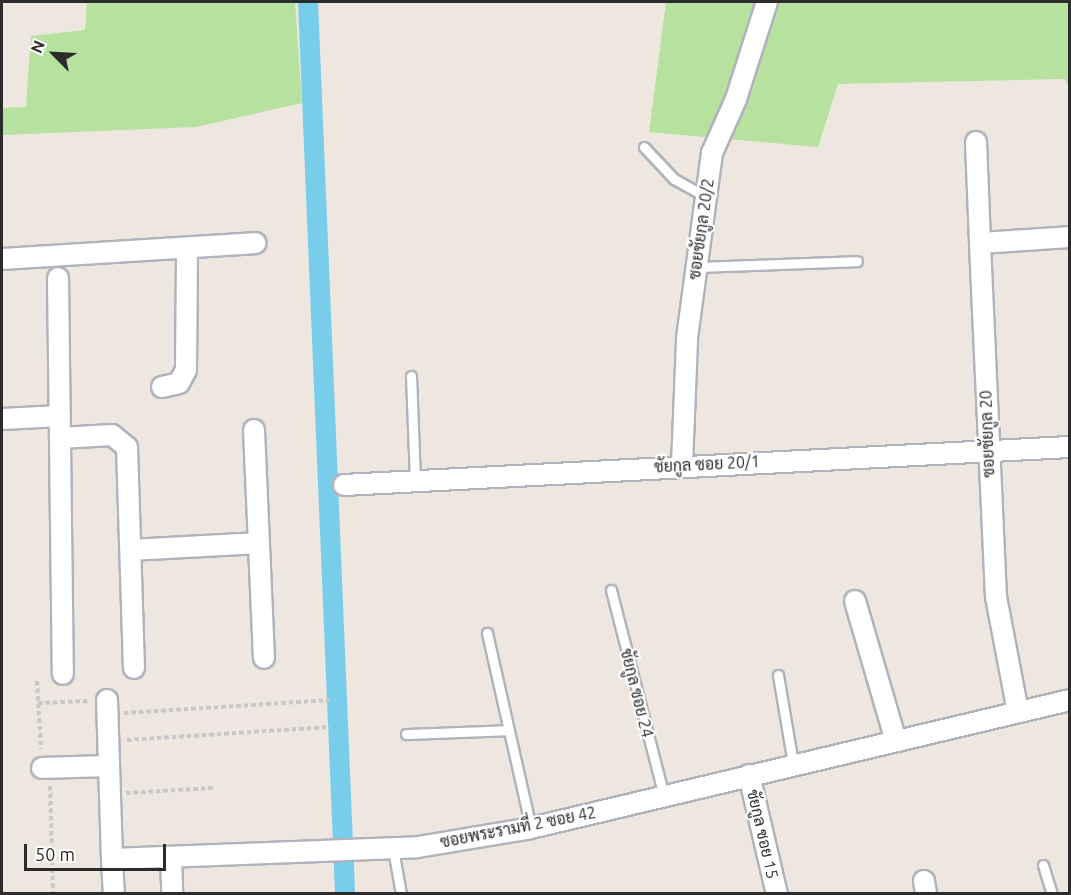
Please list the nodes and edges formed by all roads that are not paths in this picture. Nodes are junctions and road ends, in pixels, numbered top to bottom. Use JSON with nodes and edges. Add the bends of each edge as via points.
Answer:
{"nodes":[{"id":1,"x":767,"y":2,"type":"edge"},
{"id":2,"x":976,"y":142,"type":"dead end"},
{"id":3,"x":644,"y":147,"type":"dead end"},
{"id":4,"x":706,"y":197,"type":"junction"},
{"id":5,"x":1070,"y":237,"type":"edge"},
{"id":6,"x":255,"y":243,"type":"dead end"},
{"id":7,"x":980,"y":243,"type":"junction"},
{"id":8,"x":187,"y":249,"type":"junction"},
{"id":9,"x":2,"y":259,"type":"edge"},
{"id":10,"x":857,"y":261,"type":"dead end"},
{"id":11,"x":696,"y":267,"type":"junction"},
{"id":12,"x":58,"y":278,"type":"dead end"},
{"id":13,"x":411,"y":376,"type":"dead end"},
{"id":14,"x":162,"y":387,"type":"dead end"},
{"id":15,"x":60,"y":416,"type":"junction"},
{"id":16,"x":2,"y":419,"type":"edge"},
{"id":17,"x":254,"y":430,"type":"dead end"},
{"id":18,"x":60,"y":438,"type":"junction"},
{"id":19,"x":1070,"y":447,"type":"edge"},
{"id":20,"x":987,"y":449,"type":"junction"},
{"id":21,"x":682,"y":465,"type":"junction"},
{"id":22,"x":415,"y":481,"type":"junction"},
{"id":23,"x":344,"y":485,"type":"dead end"},
{"id":24,"x":259,"y":543,"type":"junction"},
{"id":25,"x":130,"y":550,"type":"junction"},
{"id":26,"x":611,"y":590,"type":"dead end"},
{"id":27,"x":855,"y":601,"type":"dead end"},
{"id":28,"x":487,"y":633,"type":"dead end"},
{"id":29,"x":264,"y":658,"type":"dead end"},
{"id":30,"x":134,"y":668,"type":"dead end"},
{"id":31,"x":63,"y":674,"type":"dead end"},
{"id":32,"x":778,"y":675,"type":"dead end"},
{"id":33,"x":1070,"y":699,"type":"edge"},
{"id":34,"x":107,"y":707,"type":"road end"},
{"id":35,"x":1018,"y":712,"type":"junction"},
{"id":36,"x":508,"y":730,"type":"junction"},
{"id":37,"x":406,"y":734,"type":"dead end"},
{"id":38,"x":896,"y":741,"type":"junction"},
{"id":39,"x":793,"y":764,"type":"junction"},
{"id":40,"x":107,"y":766,"type":"junction"},
{"id":41,"x":45,"y":767,"type":"road end"},
{"id":42,"x":749,"y":775,"type":"junction"},
{"id":43,"x":664,"y":796,"type":"junction"},
{"id":44,"x":531,"y":828,"type":"junction"},
{"id":45,"x":393,"y":849,"type":"junction"},
{"id":46,"x":171,"y":857,"type":"junction"},
{"id":47,"x":112,"y":859,"type":"junction"},
{"id":48,"x":1043,"y":865,"type":"dead end"},
{"id":49,"x":775,"y":886,"type":"edge"},
{"id":50,"x":114,"y":894,"type":"edge"},
{"id":51,"x":172,"y":894,"type":"edge"},
{"id":52,"x":401,"y":894,"type":"edge"},
{"id":53,"x":1052,"y":894,"type":"edge"}],
"edges":[{"from":1,"to":4,"type":"street","name":"ซอยชัยกูล 20/2","via":[[736,99],[712,153]]},
{"from":2,"to":7,"type":"street","name":"ซอยชัยกูล 20"},
{"from":3,"to":4,"type":"lane","via":[[674,179]]},
{"from":4,"to":11,"type":"street","name":"ซอยชัยกูล 20/2"},
{"from":5,"to":7,"type":"street"},
{"from":6,"to":8,"type":"street"},
{"from":7,"to":20,"type":"street","name":"ซอยชัยกูล 20"},
{"from":8,"to":9,"type":"street"},
{"from":8,"to":14,"type":"street","via":[[186,370],[179,383]]},
{"from":10,"to":11,"type":"lane"},
{"from":11,"to":21,"type":"street","name":"ซอยชัยกูล 20/2","via":[[687,338]]},
{"from":12,"to":15,"type":"street"},
{"from":13,"to":22,"type":"lane"},
{"from":15,"to":16,"type":"street"},
{"from":15,"to":18,"type":"street"},
{"from":17,"to":24,"type":"street"},
{"from":18,"to":25,"type":"street","via":[[112,435],[127,447]]},
{"from":18,"to":31,"type":"street"},
{"from":19,"to":20,"type":"street","name":"ชัยกูล ซอย 20/1"},
{"from":20,"to":21,"type":"street","name":"ชัยกูล ซอย 20/1"},
{"from":20,"to":35,"type":"street","name":"ซอยชัยกูล 20","via":[[996,597]]},
{"from":21,"to":22,"type":"street","name":"ชัยกูล ซอย 20/1"},
{"from":22,"to":23,"type":"street","name":"ชัยกูล ซอย 20/1"},
{"from":24,"to":25,"type":"street"},
{"from":24,"to":29,"type":"street"},
{"from":25,"to":30,"type":"street"},
{"from":26,"to":43,"type":"lane","name":"ชัยกูล ซอย 24"},
{"from":27,"to":38,"type":"street"},
{"from":28,"to":36,"type":"lane"},
{"from":32,"to":39,"type":"lane"},
{"from":33,"to":35,"type":"street","name":"ซอยพระรามที่ 2 ซอย 42"},
{"from":34,"to":40,"type":"street"},
{"from":35,"to":38,"type":"street","name":"ซอยพระรามที่ 2 ซอย 42"},
{"from":36,"to":37,"type":"lane"},
{"from":36,"to":44,"type":"lane"},
{"from":38,"to":39,"type":"street","name":"ซอยพระรามที่ 2 ซอย 42"},
{"from":39,"to":42,"type":"street","name":"ซอยพระรามที่ 2 ซอย 42"},
{"from":40,"to":41,"type":"street"},
{"from":40,"to":47,"type":"street"},
{"from":42,"to":43,"type":"street","name":"ซอยพระรามที่ 2 ซอย 42"},
{"from":42,"to":49,"type":"street","name":"ชัยกูล ซอย 15"},
{"from":43,"to":44,"type":"street","name":"ซอยพระรามที่ 2 ซอย 42"},
{"from":44,"to":45,"type":"street","name":"ซอยพระรามที่ 2 ซอย 42"},
{"from":45,"to":46,"type":"street","name":"ซอยพระรามที่ 2 ซอย 42"},
{"from":45,"to":52,"type":"lane"},
{"from":46,"to":47,"type":"street","name":"ซอยพระรามที่ 2 ซอย 42"},
{"from":46,"to":51,"type":"street"},
{"from":47,"to":50,"type":"street"},
{"from":48,"to":53,"type":"lane"}]}
